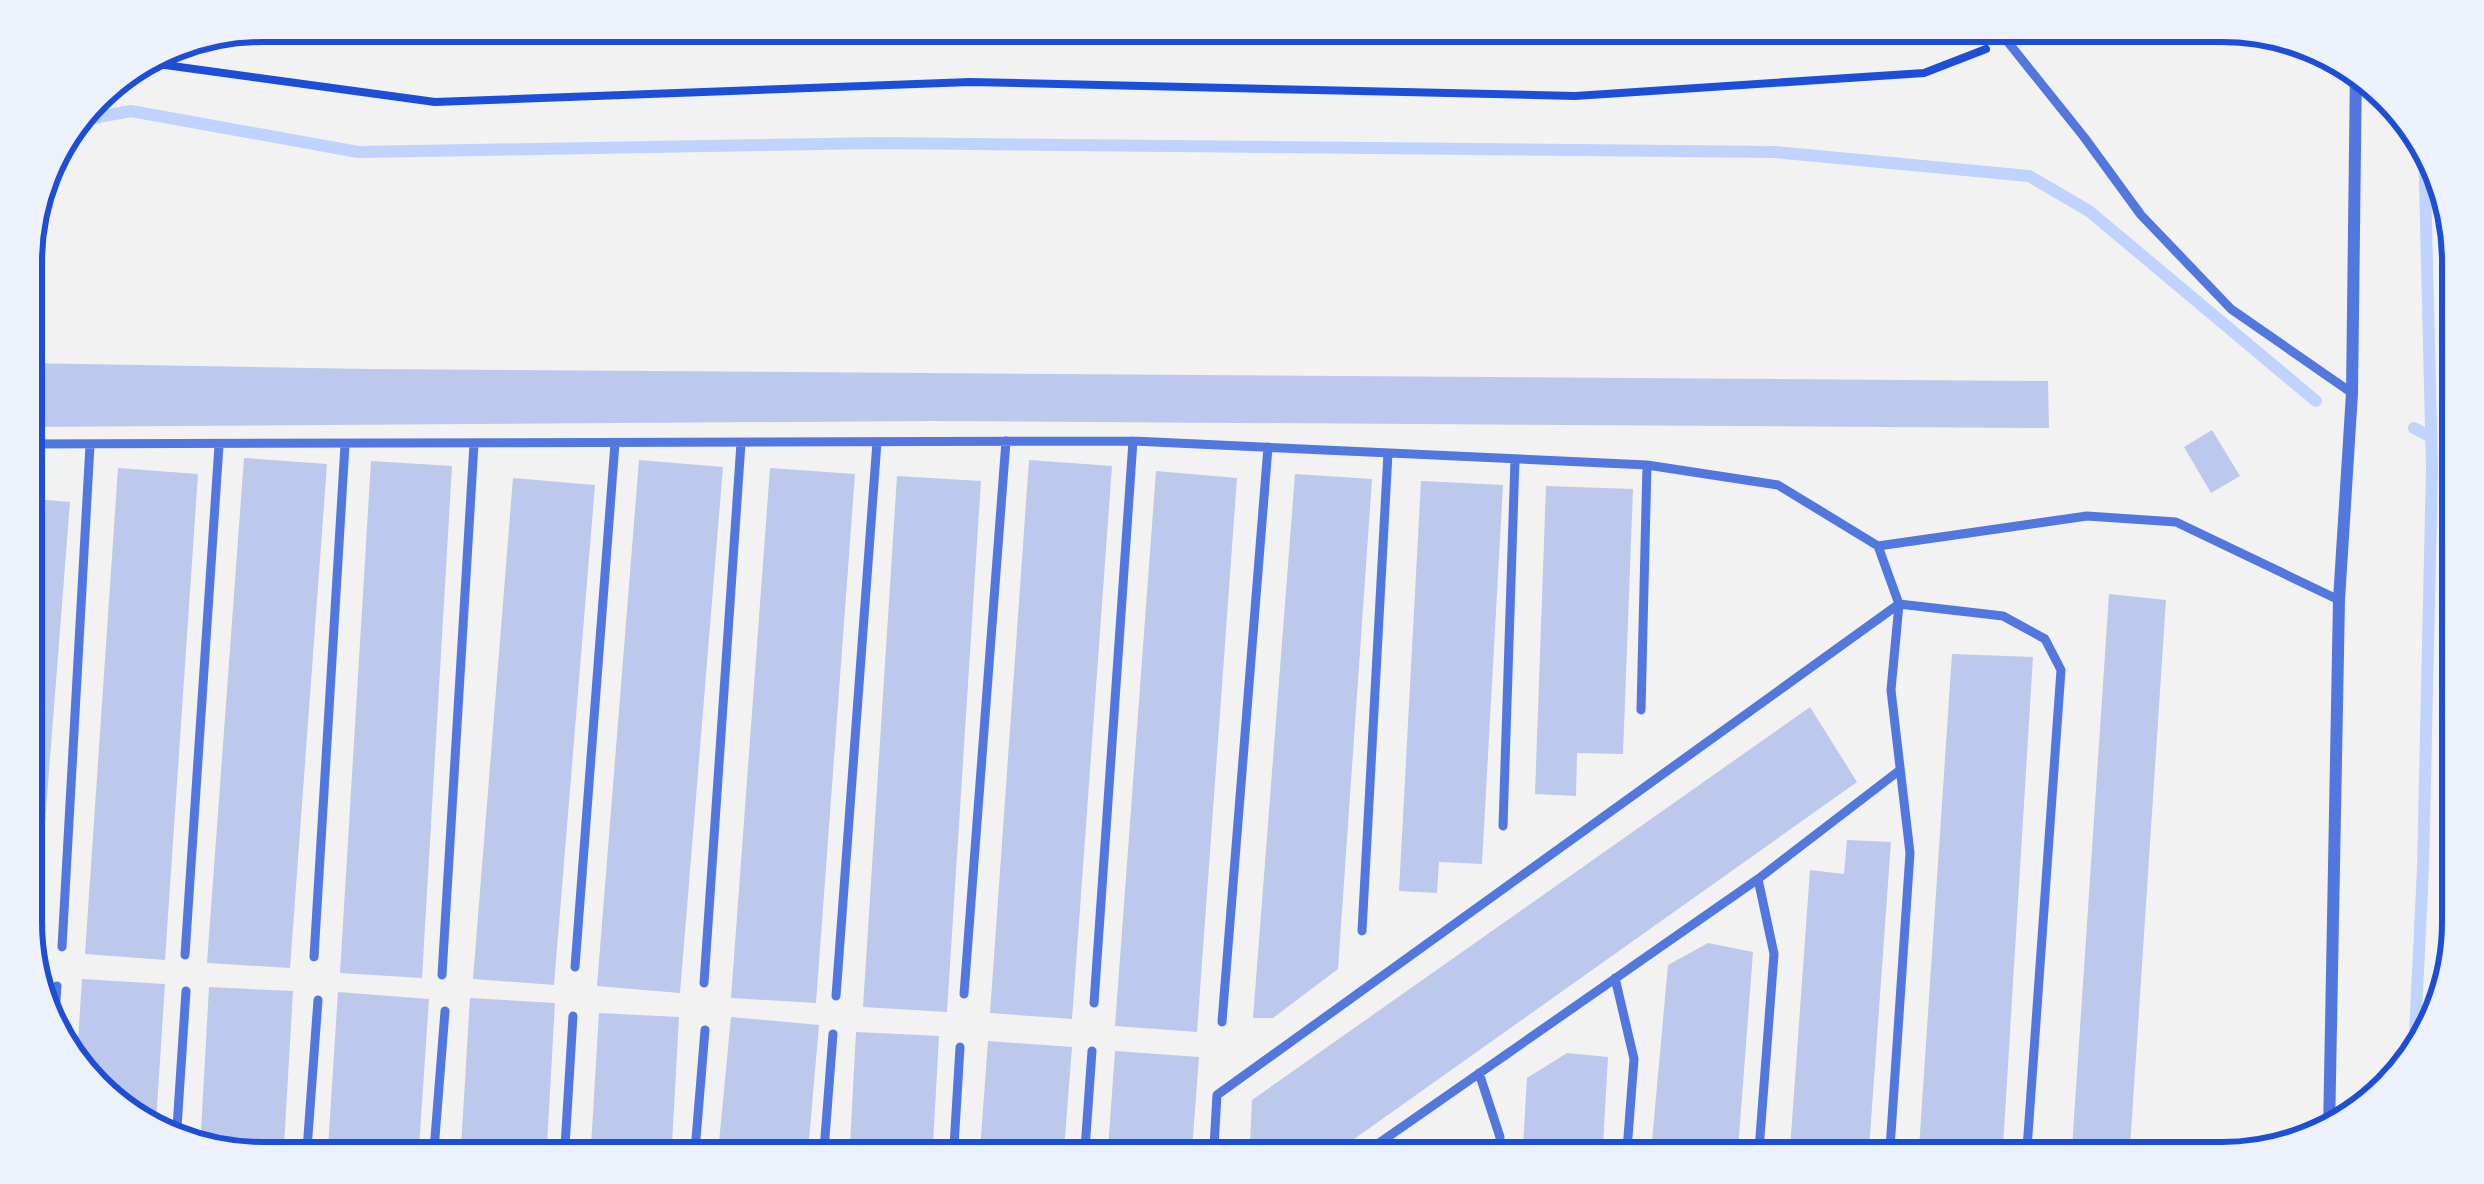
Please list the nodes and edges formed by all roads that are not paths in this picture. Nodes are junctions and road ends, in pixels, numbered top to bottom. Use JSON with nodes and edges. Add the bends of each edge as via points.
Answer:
{"nodes":[{"id":1,"x":2007,"y":42,"type":"edge"},
{"id":2,"x":2356,"y":87,"type":"edge"},
{"id":3,"x":2352,"y":393,"type":"junction"},
{"id":4,"x":1006,"y":441,"type":"junction"},
{"id":5,"x":1133,"y":441,"type":"junction"},
{"id":6,"x":878,"y":442,"type":"junction"},
{"id":7,"x":615,"y":443,"type":"junction"},
{"id":8,"x":741,"y":443,"type":"junction"},
{"id":9,"x":42,"y":444,"type":"edge"},
{"id":10,"x":474,"y":444,"type":"junction"},
{"id":11,"x":90,"y":445,"type":"junction"},
{"id":12,"x":219,"y":445,"type":"junction"},
{"id":13,"x":346,"y":445,"type":"junction"},
{"id":14,"x":1268,"y":447,"type":"junction"},
{"id":15,"x":1388,"y":453,"type":"junction"},
{"id":16,"x":1515,"y":459,"type":"junction"},
{"id":17,"x":1647,"y":465,"type":"junction"},
{"id":18,"x":1878,"y":546,"type":"junction"},
{"id":19,"x":2339,"y":600,"type":"junction"},
{"id":20,"x":1899,"y":604,"type":"junction"},
{"id":21,"x":1641,"y":710,"type":"dead end"},
{"id":22,"x":1900,"y":770,"type":"junction"},
{"id":23,"x":1503,"y":826,"type":"dead end"},
{"id":24,"x":1758,"y":879,"type":"junction"},
{"id":25,"x":1362,"y":931,"type":"dead end"},
{"id":26,"x":62,"y":947,"type":"dead end"},
{"id":27,"x":185,"y":955,"type":"dead end"},
{"id":28,"x":314,"y":957,"type":"dead end"},
{"id":29,"x":575,"y":967,"type":"dead end"},
{"id":30,"x":442,"y":975,"type":"dead end"},
{"id":31,"x":1615,"y":978,"type":"junction"},
{"id":32,"x":704,"y":982,"type":"dead end"},
{"id":33,"x":57,"y":986,"type":"dead end"},
{"id":34,"x":186,"y":991,"type":"dead end"},
{"id":35,"x":964,"y":994,"type":"dead end"},
{"id":36,"x":836,"y":996,"type":"dead end"},
{"id":37,"x":56,"y":998,"type":"edge"},
{"id":38,"x":318,"y":1000,"type":"dead end"},
{"id":39,"x":1094,"y":1003,"type":"dead end"},
{"id":40,"x":445,"y":1011,"type":"dead end"},
{"id":41,"x":573,"y":1016,"type":"dead end"},
{"id":42,"x":1222,"y":1022,"type":"dead end"},
{"id":43,"x":705,"y":1030,"type":"dead end"},
{"id":44,"x":833,"y":1034,"type":"dead end"},
{"id":45,"x":960,"y":1047,"type":"dead end"},
{"id":46,"x":1091,"y":1051,"type":"dead end"},
{"id":47,"x":1479,"y":1073,"type":"junction"},
{"id":48,"x":2329,"y":1113,"type":"edge"},
{"id":49,"x":177,"y":1125,"type":"edge"},
{"id":50,"x":308,"y":1142,"type":"edge"},
{"id":51,"x":436,"y":1142,"type":"edge"},
{"id":52,"x":565,"y":1142,"type":"edge"},
{"id":53,"x":696,"y":1142,"type":"edge"},
{"id":54,"x":825,"y":1142,"type":"edge"},
{"id":55,"x":954,"y":1142,"type":"edge"},
{"id":56,"x":1085,"y":1142,"type":"edge"},
{"id":57,"x":1214,"y":1142,"type":"edge"},
{"id":58,"x":1379,"y":1142,"type":"edge"},
{"id":59,"x":1499,"y":1142,"type":"edge"},
{"id":60,"x":1628,"y":1142,"type":"edge"},
{"id":61,"x":1760,"y":1142,"type":"edge"},
{"id":62,"x":1890,"y":1142,"type":"edge"},
{"id":63,"x":2027,"y":1142,"type":"edge"}],
"edges":[{"from":1,"to":3,"type":"lane","via":[[2141,214],[2231,309]]},
{"from":2,"to":3,"type":"street"},
{"from":3,"to":19,"type":"street"},
{"from":4,"to":5,"type":"lane"},
{"from":4,"to":6,"type":"lane"},
{"from":4,"to":35,"type":"lane"},
{"from":5,"to":14,"type":"lane"},
{"from":5,"to":39,"type":"lane"},
{"from":6,"to":8,"type":"lane"},
{"from":6,"to":36,"type":"lane"},
{"from":7,"to":8,"type":"lane"},
{"from":7,"to":10,"type":"lane"},
{"from":7,"to":29,"type":"lane"},
{"from":8,"to":32,"type":"lane"},
{"from":9,"to":11,"type":"lane"},
{"from":10,"to":13,"type":"lane"},
{"from":10,"to":30,"type":"lane"},
{"from":11,"to":12,"type":"lane"},
{"from":11,"to":26,"type":"lane"},
{"from":12,"to":13,"type":"lane"},
{"from":12,"to":27,"type":"lane"},
{"from":13,"to":28,"type":"lane"},
{"from":14,"to":15,"type":"lane"},
{"from":14,"to":42,"type":"lane"},
{"from":15,"to":16,"type":"lane"},
{"from":15,"to":25,"type":"lane"},
{"from":16,"to":17,"type":"lane"},
{"from":16,"to":23,"type":"lane"},
{"from":17,"to":18,"type":"lane","via":[[1778,485]]},
{"from":17,"to":21,"type":"lane"},
{"from":18,"to":19,"type":"lane","via":[[2087,516],[2176,522]]},
{"from":18,"to":20,"type":"lane"},
{"from":19,"to":48,"type":"street"},
{"from":20,"to":22,"type":"lane","via":[[1891,690]]},
{"from":20,"to":57,"type":"lane","via":[[1217,1095]]},
{"from":20,"to":63,"type":"lane","via":[[2003,616],[2045,640],[2061,670]]},
{"from":22,"to":24,"type":"lane"},
{"from":22,"to":62,"type":"lane","via":[[1910,853]]},
{"from":24,"to":31,"type":"lane"},
{"from":24,"to":61,"type":"lane","via":[[1774,954]]},
{"from":31,"to":47,"type":"lane"},
{"from":31,"to":60,"type":"lane","via":[[1634,1059]]},
{"from":33,"to":37,"type":"lane"},
{"from":34,"to":49,"type":"lane"},
{"from":38,"to":50,"type":"lane"},
{"from":40,"to":51,"type":"lane"},
{"from":41,"to":52,"type":"lane"},
{"from":43,"to":53,"type":"lane"},
{"from":44,"to":54,"type":"lane"},
{"from":45,"to":55,"type":"lane"},
{"from":46,"to":56,"type":"lane"},
{"from":47,"to":58,"type":"lane"},
{"from":47,"to":59,"type":"lane"}]}
